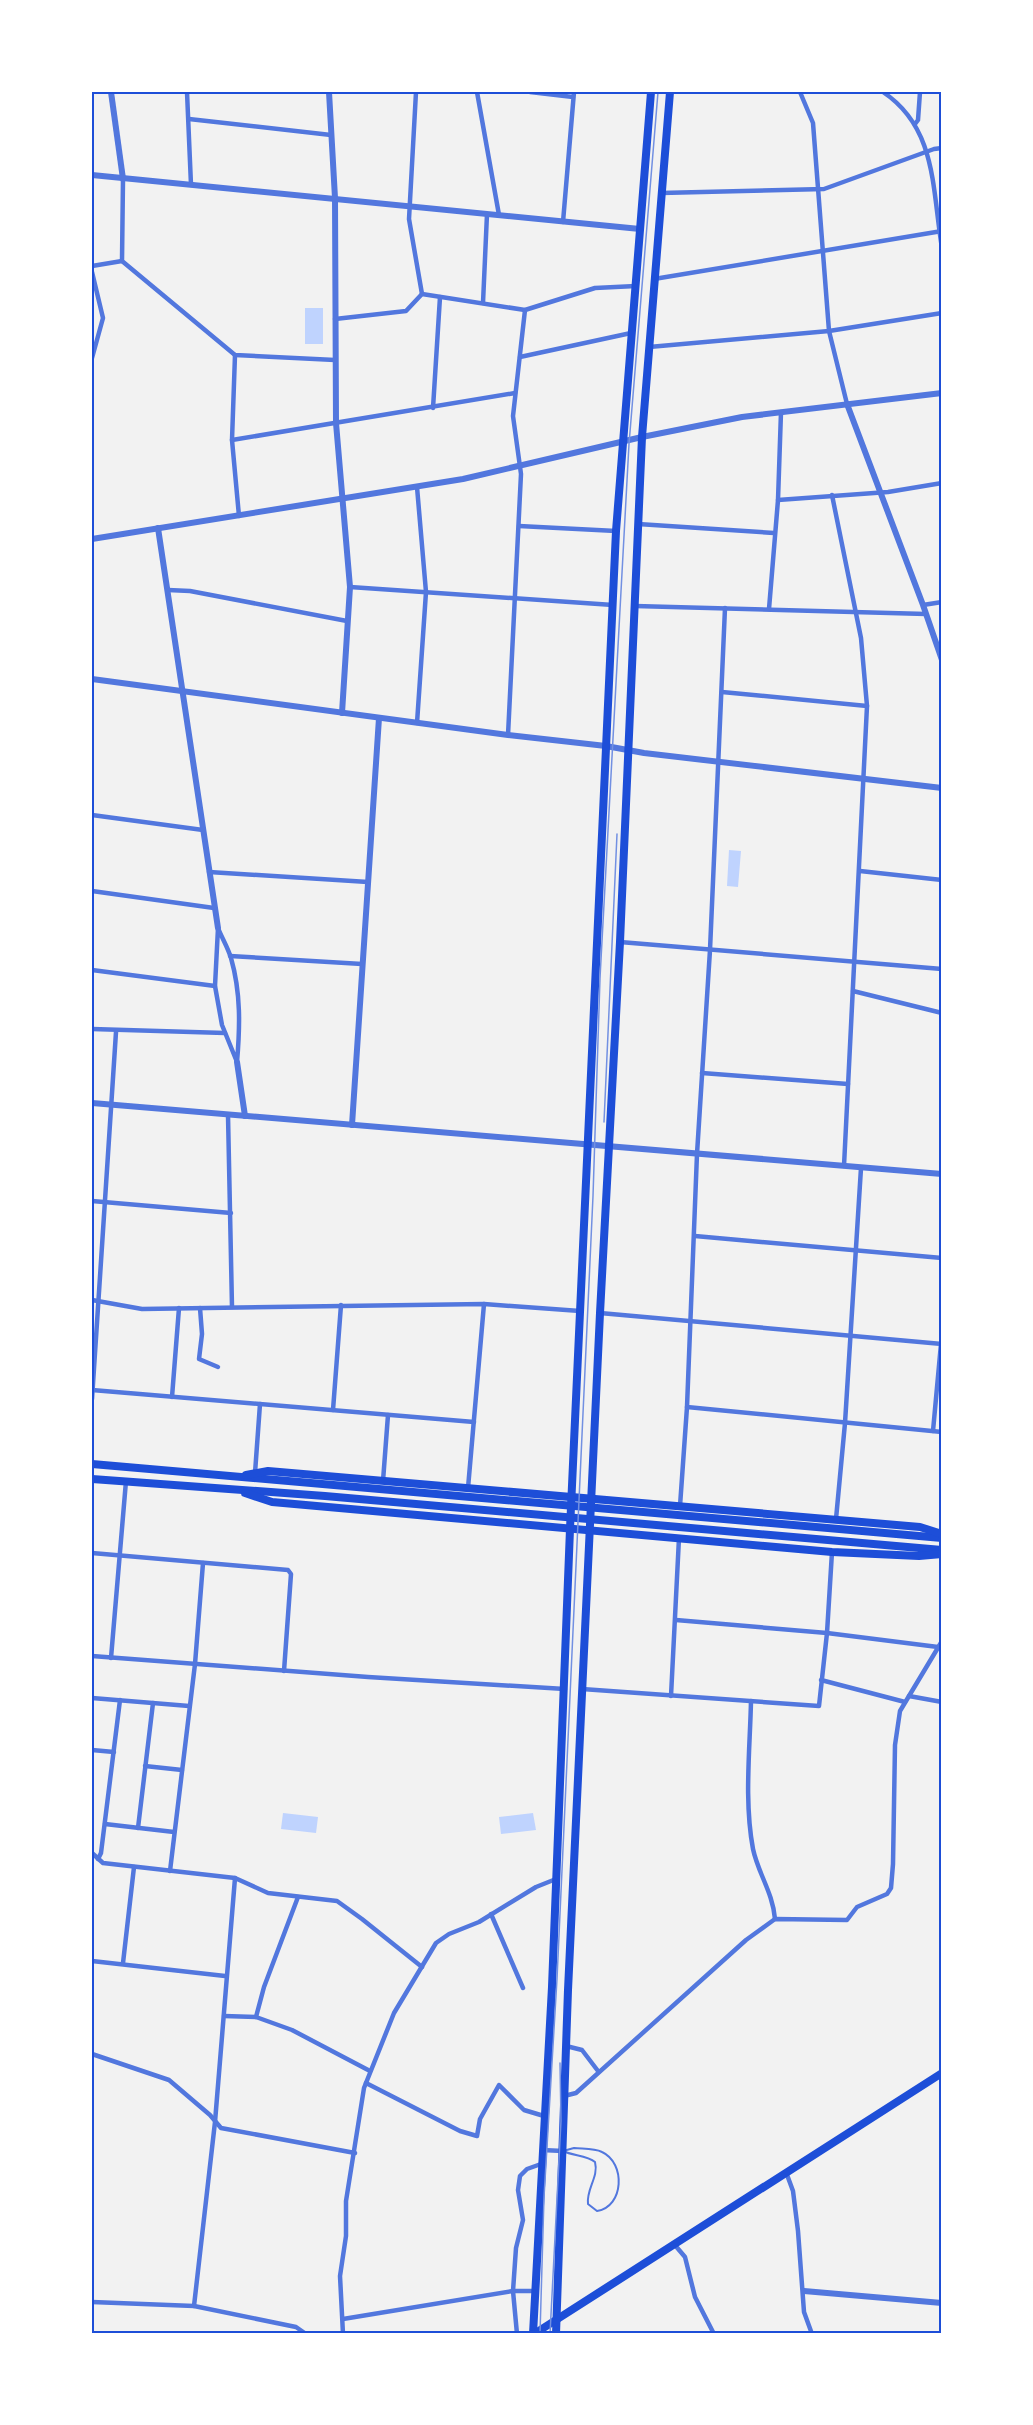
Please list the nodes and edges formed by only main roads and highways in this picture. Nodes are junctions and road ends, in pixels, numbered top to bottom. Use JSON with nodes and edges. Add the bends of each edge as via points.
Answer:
{"nodes":[{"id":1,"x":651,"y":92,"type":"edge"},
{"id":2,"x":670,"y":92,"type":"edge"},
{"id":3,"x":92,"y":1464,"type":"edge"},
{"id":4,"x":232,"y":1476,"type":"junction"},
{"id":5,"x":92,"y":1479,"type":"edge"},
{"id":6,"x":234,"y":1489,"type":"junction"},
{"id":7,"x":572,"y":1496,"type":"junction"},
{"id":8,"x":592,"y":1498,"type":"junction"},
{"id":9,"x":570,"y":1529,"type":"junction"},
{"id":10,"x":590,"y":1530,"type":"junction"},
{"id":11,"x":942,"y":1536,"type":"edge"},
{"id":12,"x":942,"y":1552,"type":"edge"},
{"id":13,"x":942,"y":2073,"type":"edge"},
{"id":14,"x":556,"y":2318,"type":"junction"},
{"id":15,"x":534,"y":2334,"type":"edge"},
{"id":16,"x":556,"y":2334,"type":"edge"}],
"edges":[{"from":1,"to":7,"type":"main road","via":[[616,531]]},
{"from":2,"to":8,"type":"main road","via":[[642,437]]},
{"from":3,"to":4,"type":"main road"},
{"from":4,"to":7,"type":"main road","via":[[268,1472]]},
{"from":4,"to":11,"type":"main road"},
{"from":5,"to":6,"type":"main road"},
{"from":6,"to":9,"type":"main road","via":[[272,1502]]},
{"from":6,"to":12,"type":"main road"},
{"from":7,"to":8,"type":"main road"},
{"from":7,"to":9,"type":"main road"},
{"from":8,"to":10,"type":"main road"},
{"from":8,"to":11,"type":"main road","via":[[920,1527]]},
{"from":9,"to":10,"type":"main road"},
{"from":9,"to":15,"type":"main road"},
{"from":10,"to":12,"type":"main road","via":[[832,1552],[919,1556]]},
{"from":10,"to":14,"type":"main road"},
{"from":13,"to":14,"type":"main road"},
{"from":14,"to":15,"type":"main road"},
{"from":14,"to":16,"type":"main road"}]}
